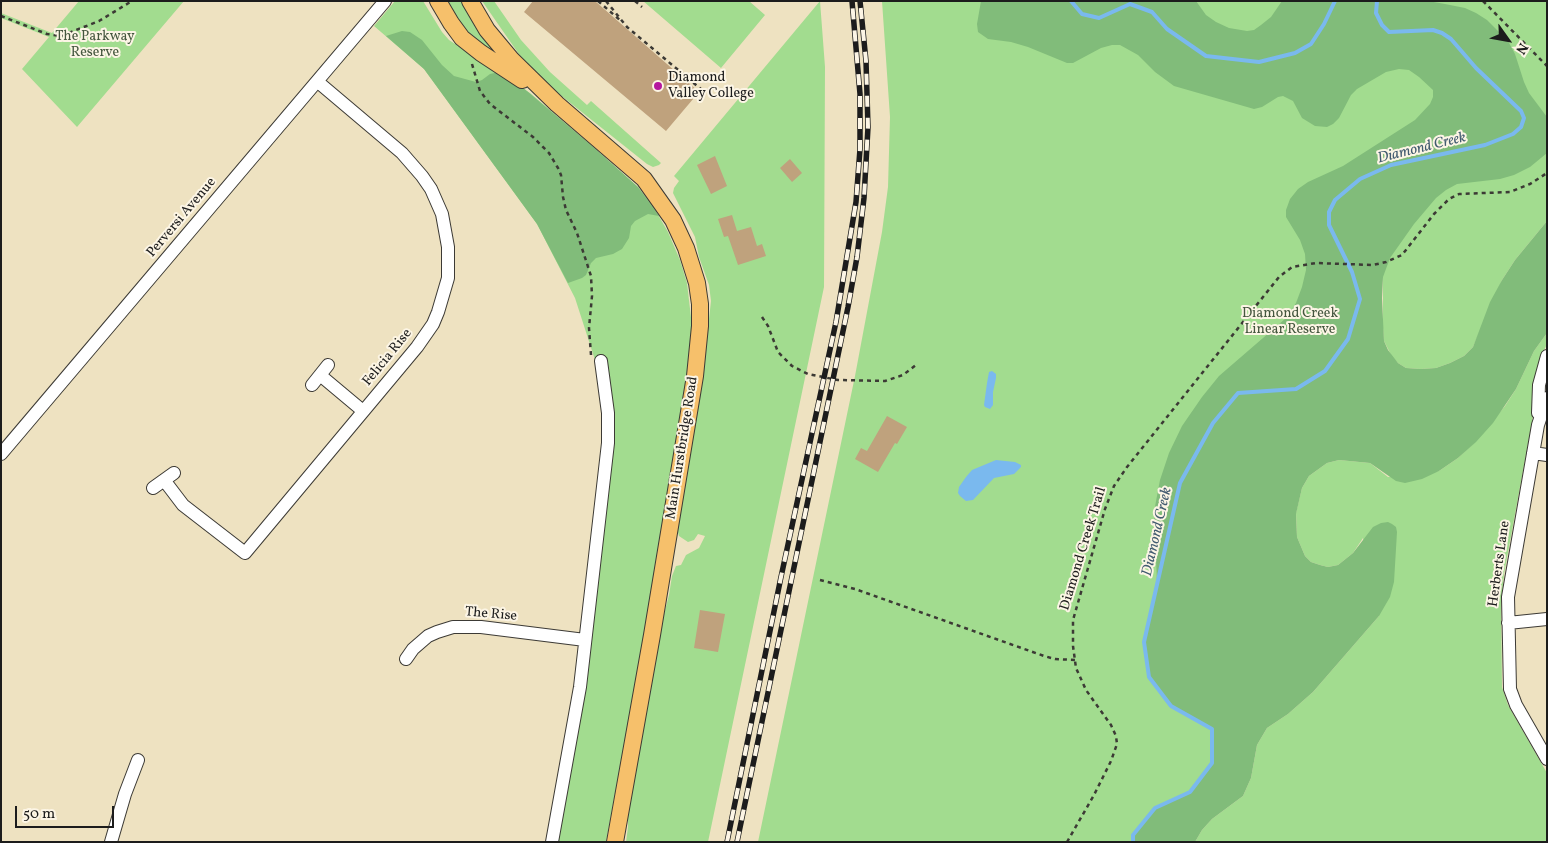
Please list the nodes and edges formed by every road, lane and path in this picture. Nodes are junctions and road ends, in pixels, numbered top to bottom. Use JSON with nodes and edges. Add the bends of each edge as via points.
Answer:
{"nodes":[{"id":1,"x":132,"y":1,"type":"edge"},
{"id":2,"x":385,"y":1,"type":"edge"},
{"id":3,"x":438,"y":1,"type":"edge"},
{"id":4,"x":470,"y":1,"type":"edge"},
{"id":5,"x":598,"y":1,"type":"edge"},
{"id":6,"x":606,"y":1,"type":"edge"},
{"id":7,"x":635,"y":1,"type":"edge"},
{"id":8,"x":1483,"y":1,"type":"edge"},
{"id":9,"x":642,"y":7,"type":"dead end"},
{"id":10,"x":1,"y":16,"type":"edge"},
{"id":11,"x":628,"y":27,"type":"junction"},
{"id":12,"x":471,"y":63,"type":"dead end"},
{"id":13,"x":1547,"y":66,"type":"edge"},
{"id":14,"x":318,"y":82,"type":"junction"},
{"id":15,"x":702,"y":90,"type":"dead end"},
{"id":16,"x":557,"y":104,"type":"junction"},
{"id":17,"x":1547,"y":173,"type":"edge"},
{"id":18,"x":762,"y":317,"type":"dead end"},
{"id":19,"x":1547,"y":356,"type":"edge"},
{"id":20,"x":596,"y":361,"type":"joint"},
{"id":21,"x":916,"y":365,"type":"dead end"},
{"id":22,"x":320,"y":375,"type":"dead end"},
{"id":23,"x":1547,"y":398,"type":"edge"},
{"id":24,"x":363,"y":411,"type":"junction"},
{"id":25,"x":1538,"y":425,"type":"junction"},
{"id":26,"x":1533,"y":453,"type":"junction"},
{"id":27,"x":1,"y":454,"type":"edge"},
{"id":28,"x":1547,"y":455,"type":"edge"},
{"id":29,"x":152,"y":488,"type":"dead end"},
{"id":30,"x":820,"y":580,"type":"dead end"},
{"id":31,"x":1547,"y":619,"type":"edge"},
{"id":32,"x":1508,"y":623,"type":"junction"},
{"id":33,"x":585,"y":640,"type":"junction"},
{"id":34,"x":406,"y":659,"type":"dead end"},
{"id":35,"x":1075,"y":660,"type":"junction"},
{"id":36,"x":1547,"y":759,"type":"edge"},
{"id":37,"x":138,"y":760,"type":"dead end"},
{"id":38,"x":111,"y":842,"type":"edge"},
{"id":39,"x":552,"y":842,"type":"edge"},
{"id":40,"x":615,"y":842,"type":"edge"},
{"id":41,"x":1067,"y":842,"type":"edge"}],
"edges":[{"from":1,"to":10,"type":"path","via":[[99,21],[62,36],[47,34]]},
{"from":2,"to":14,"type":"street","name":"Perversi Avenue"},
{"from":3,"to":16,"type":"main road","name":"Main Hurstbridge Road","via":[[467,42]]},
{"from":4,"to":16,"type":"main road","name":"Main Hurstbridge Road","via":[[487,30],[512,60]]},
{"from":5,"to":11,"type":"path"},
{"from":6,"to":11,"type":"path"},
{"from":7,"to":9,"type":"path"},
{"from":8,"to":13,"type":"path"},
{"from":11,"to":15,"type":"path"},
{"from":12,"to":20,"type":"path","via":[[480,91],[490,104],[534,137],[549,153],[561,175],[566,210],[591,276],[589,328]]},
{"from":14,"to":24,"type":"street","name":"Felicia Rise","via":[[402,153],[422,176],[442,214],[448,247],[448,278],[433,324],[418,347]]},
{"from":14,"to":27,"type":"street","name":"Perversi Avenue"},
{"from":16,"to":40,"type":"main road","name":"Main Hurstbridge Road","via":[[644,179],[664,206],[690,260],[700,304],[696,376]]},
{"from":17,"to":35,"type":"path","name":"Diamond Creek Trail","via":[[1510,192],[1459,194],[1449,199],[1402,255],[1386,262],[1373,265],[1316,263],[1292,267],[1279,276],[1114,486],[1073,620]]},
{"from":18,"to":21,"type":"path","via":[[778,352],[792,366],[808,374],[838,380],[885,381],[903,375]]},
{"from":19,"to":25,"type":"street","name":"Herberts Lane","via":[[1539,385]]},
{"from":20,"to":33,"type":"street","via":[[608,413],[608,436]]},
{"from":22,"to":24,"type":"street"},
{"from":23,"to":25,"type":"street","name":"Herberts Lane"},
{"from":24,"to":29,"type":"street","name":"Felicia Rise","via":[[244,553],[183,505],[169,477]]},
{"from":25,"to":26,"type":"street","name":"Herberts Lane"},
{"from":26,"to":28,"type":"street"},
{"from":26,"to":32,"type":"street","name":"Herberts Lane","via":[[1508,597]]},
{"from":30,"to":35,"type":"path","via":[[855,589],[1044,656]]},
{"from":31,"to":32,"type":"street"},
{"from":32,"to":36,"type":"street","name":"Herberts Lane","via":[[1512,697]]},
{"from":33,"to":34,"type":"street","name":"The Rise","via":[[480,627],[453,627],[428,636]]},
{"from":33,"to":39,"type":"street"},
{"from":35,"to":41,"type":"path","name":"Diamond Creek Trail","via":[[1086,690],[1111,725],[1116,744],[1094,795]]},
{"from":37,"to":38,"type":"street","via":[[124,794]]}]}
